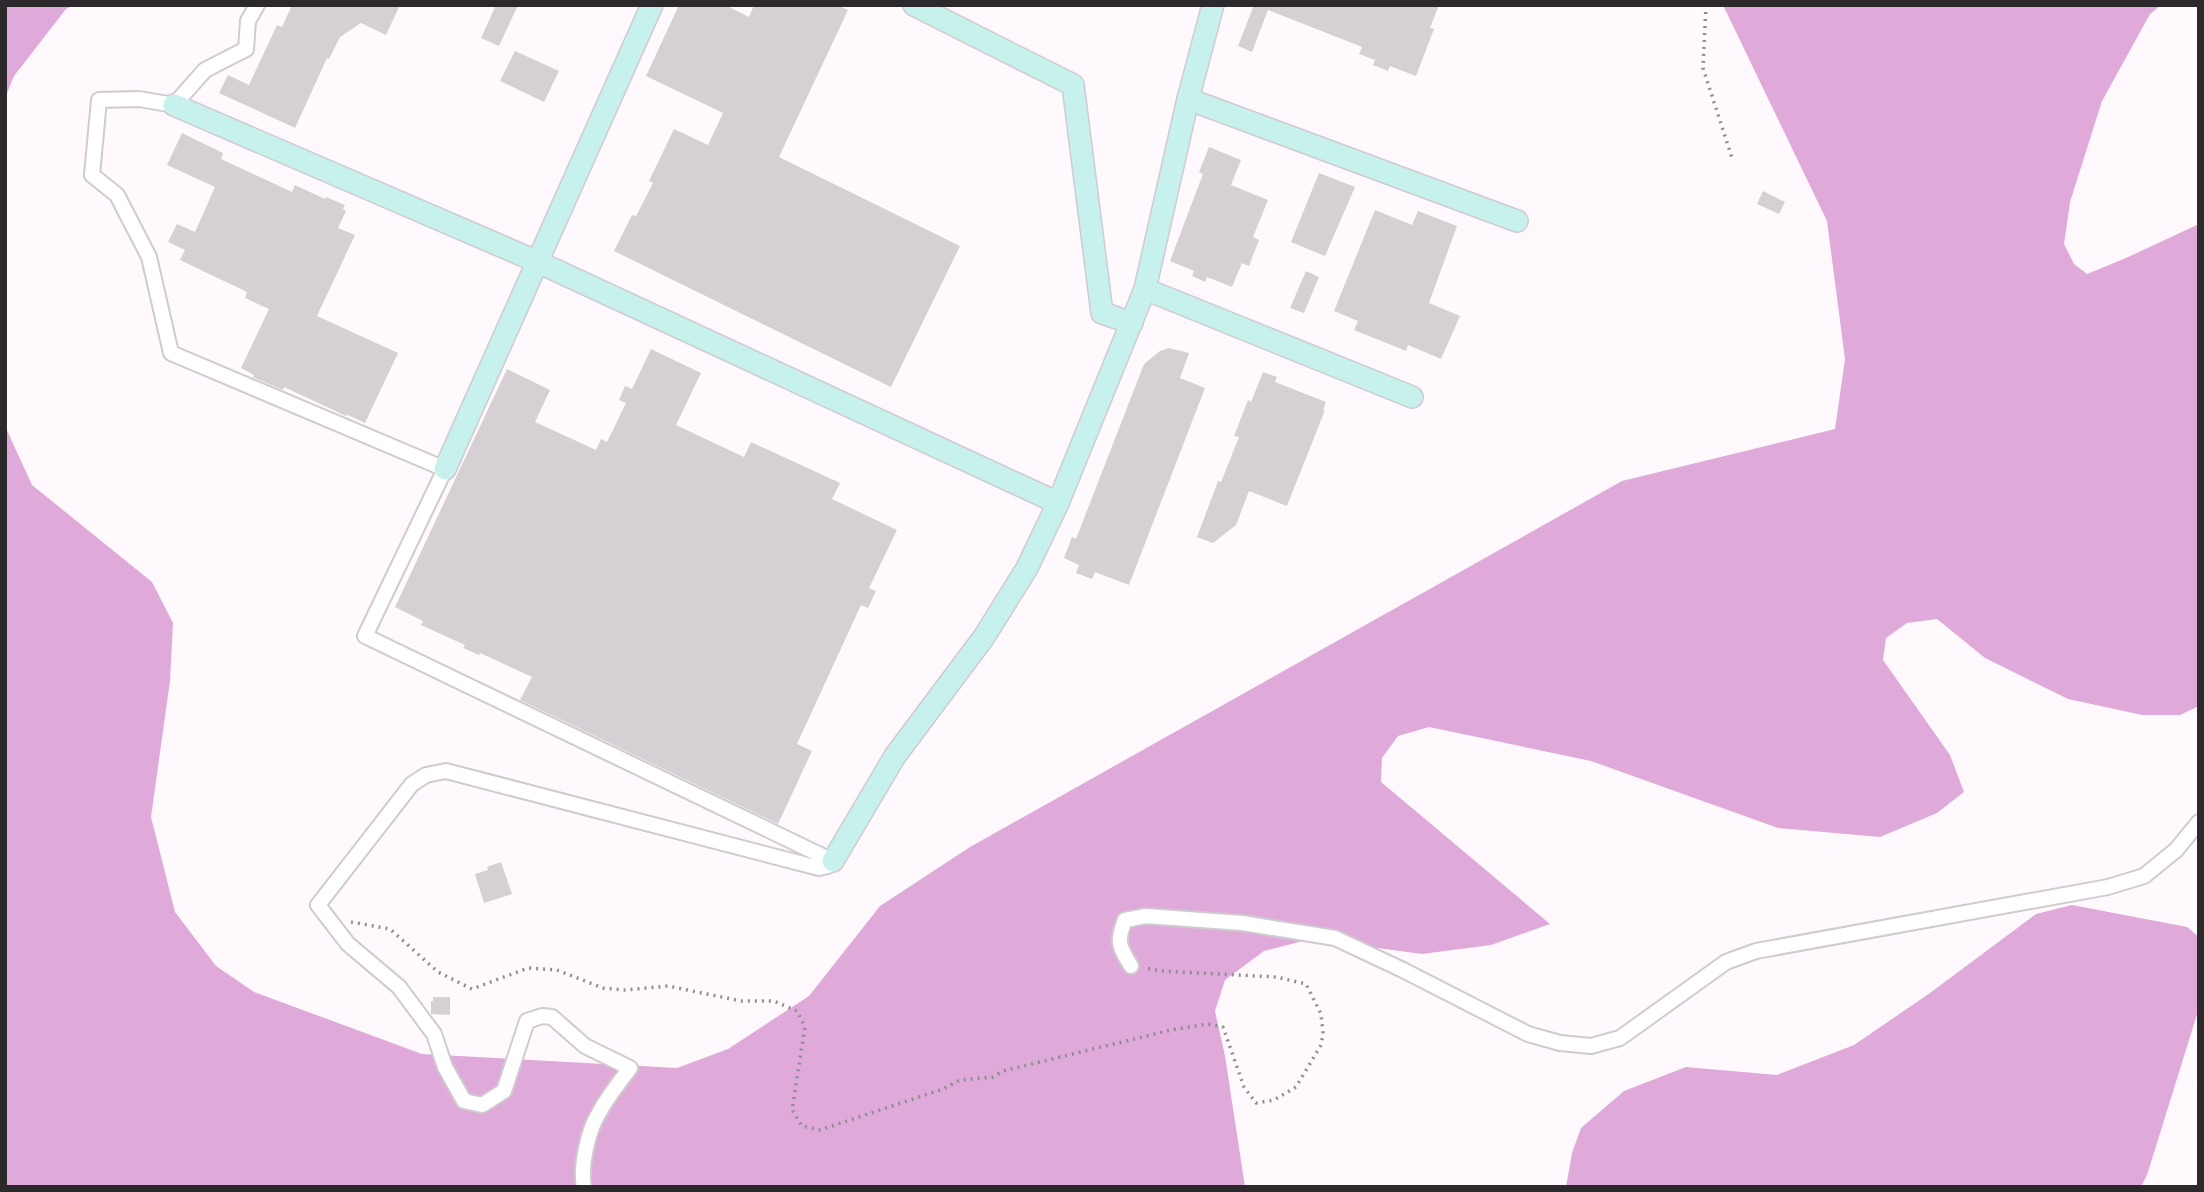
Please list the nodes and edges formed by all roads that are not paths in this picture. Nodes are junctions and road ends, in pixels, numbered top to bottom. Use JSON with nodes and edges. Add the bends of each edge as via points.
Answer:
{"nodes":[{"id":1,"x":257,"y":5,"type":"edge"},
{"id":2,"x":652,"y":5,"type":"edge"},
{"id":3,"x":914,"y":5,"type":"edge"},
{"id":4,"x":1213,"y":5,"type":"edge"},
{"id":5,"x":1188,"y":99,"type":"junction"},
{"id":6,"x":174,"y":105,"type":"junction"},
{"id":7,"x":1517,"y":221,"type":"dead end"},
{"id":8,"x":538,"y":262,"type":"junction"},
{"id":9,"x":1144,"y":289,"type":"junction"},
{"id":10,"x":1132,"y":323,"type":"junction"},
{"id":11,"x":1412,"y":397,"type":"dead end"},
{"id":12,"x":445,"y":469,"type":"junction"},
{"id":13,"x":1058,"y":503,"type":"junction"},
{"id":14,"x":2199,"y":822,"type":"edge"},
{"id":15,"x":833,"y":860,"type":"junction"},
{"id":16,"x":1131,"y":966,"type":"road end"},
{"id":17,"x":584,"y":1187,"type":"edge"}],
"edges":[{"from":1,"to":6,"type":"street","via":[[248,21],[246,49],[205,70]]},
{"from":2,"to":8,"type":"street"},
{"from":3,"to":10,"type":"street","via":[[1073,85],[1102,313]]},
{"from":4,"to":5,"type":"street"},
{"from":5,"to":7,"type":"street"},
{"from":5,"to":9,"type":"street"},
{"from":6,"to":8,"type":"street"},
{"from":6,"to":12,"type":"street","via":[[139,99],[99,100],[92,175],[117,195],[149,257],[171,353]]},
{"from":8,"to":12,"type":"street"},
{"from":8,"to":13,"type":"street"},
{"from":9,"to":10,"type":"street"},
{"from":9,"to":11,"type":"street"},
{"from":10,"to":13,"type":"street"},
{"from":12,"to":15,"type":"street","via":[[365,636]]},
{"from":13,"to":15,"type":"street","via":[[1006,603],[895,756]]},
{"from":14,"to":16,"type":"street","via":[[2176,850],[2144,876],[2108,887],[1756,951],[1726,962],[1620,1038],[1591,1046],[1528,1034],[1335,938],[1242,923],[1146,916],[1125,920],[1120,932],[1119,946]]},
{"from":15,"to":17,"type":"street","via":[[819,868],[446,771],[412,784],[318,905],[348,944],[399,987],[434,1034],[464,1101],[482,1105],[504,1091],[527,1021],[542,1016],[552,1017],[585,1046],[630,1068],[597,1114],[586,1150]]}]}
